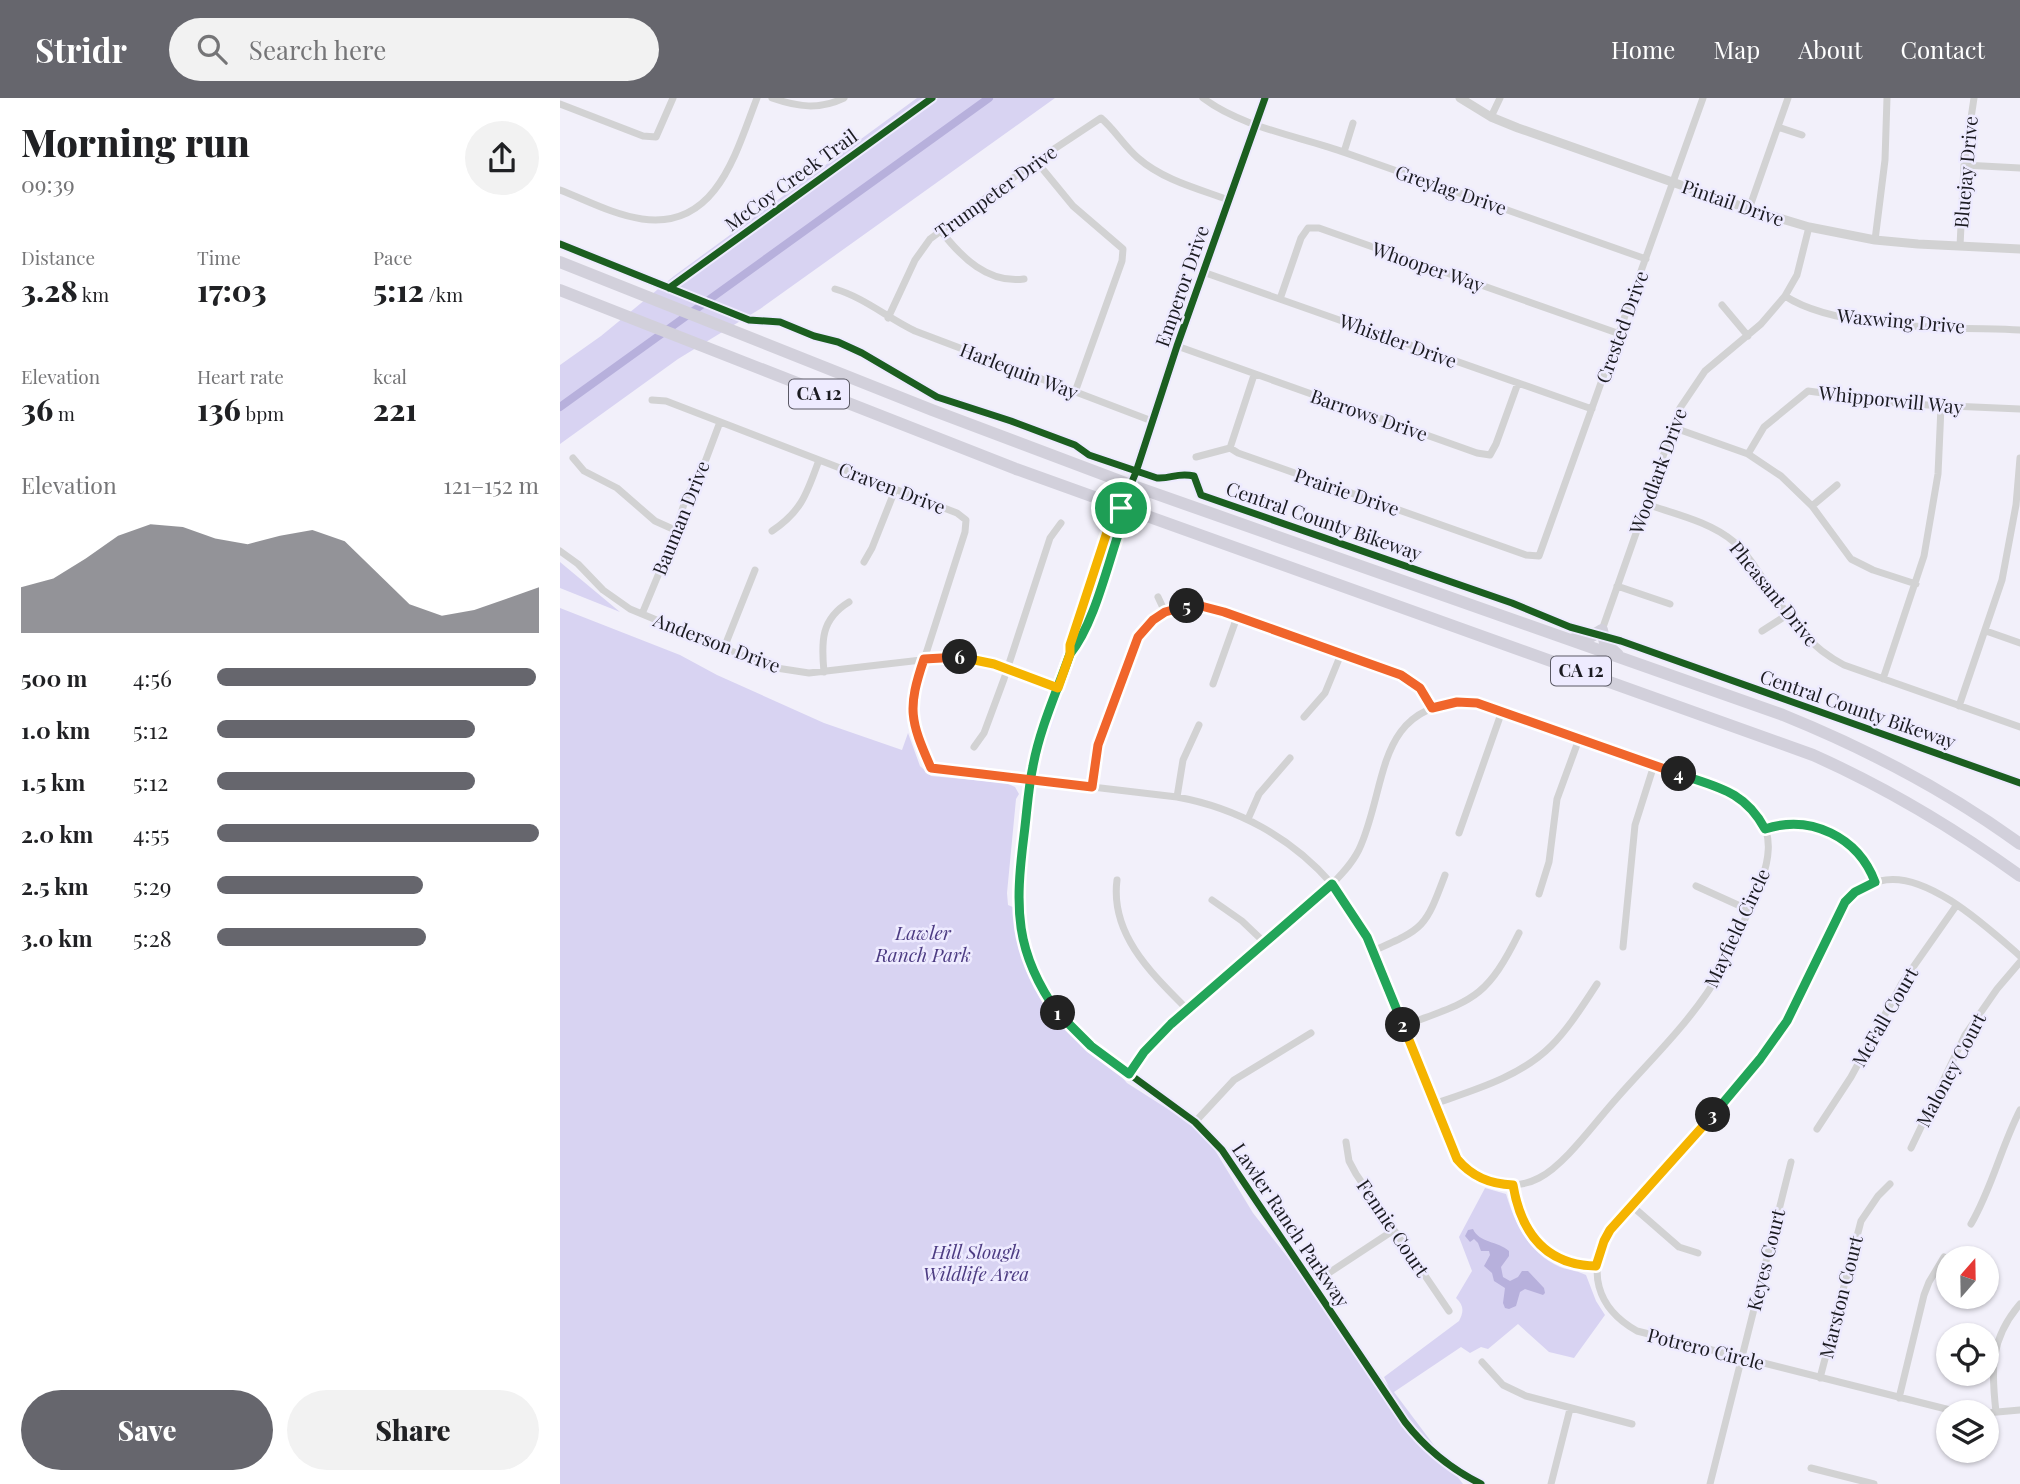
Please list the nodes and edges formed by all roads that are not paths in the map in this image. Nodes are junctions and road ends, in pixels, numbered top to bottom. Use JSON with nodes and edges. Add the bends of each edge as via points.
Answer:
{"nodes":[{"id":1,"x":673,"y":98,"type":"edge"},
{"id":2,"x":757,"y":98,"type":"edge"},
{"id":3,"x":772,"y":98,"type":"edge"},
{"id":4,"x":844,"y":98,"type":"edge"},
{"id":5,"x":1203,"y":98,"type":"edge"},
{"id":6,"x":1265,"y":98,"type":"edge"},
{"id":7,"x":1460,"y":98,"type":"edge"},
{"id":8,"x":1500,"y":98,"type":"edge"},
{"id":9,"x":1703,"y":98,"type":"edge"},
{"id":10,"x":1788,"y":98,"type":"edge"},
{"id":11,"x":1887,"y":98,"type":"edge"},
{"id":12,"x":1974,"y":98,"type":"edge"},
{"id":13,"x":560,"y":104,"type":"edge"},
{"id":14,"x":1491,"y":117,"type":"junction"},
{"id":15,"x":1353,"y":123,"type":"dead end"},
{"id":16,"x":1256,"y":124,"type":"junction"},
{"id":17,"x":1778,"y":127,"type":"junction"},
{"id":18,"x":1802,"y":135,"type":"dead end"},
{"id":19,"x":1344,"y":152,"type":"junction"},
{"id":20,"x":1036,"y":161,"type":"junction"},
{"id":21,"x":1964,"y":166,"type":"junction"},
{"id":22,"x":2020,"y":168,"type":"edge"},
{"id":23,"x":1674,"y":183,"type":"junction"},
{"id":24,"x":560,"y":190,"type":"edge"},
{"id":25,"x":1229,"y":200,"type":"junction"},
{"id":26,"x":1749,"y":209,"type":"junction"},
{"id":27,"x":1809,"y":228,"type":"junction"},
{"id":28,"x":941,"y":231,"type":"junction"},
{"id":29,"x":1875,"y":240,"type":"junction"},
{"id":30,"x":1960,"y":246,"type":"junction"},
{"id":31,"x":2020,"y":249,"type":"edge"},
{"id":32,"x":1646,"y":259,"type":"junction"},
{"id":33,"x":560,"y":262,"type":"edge"},
{"id":34,"x":1203,"y":272,"type":"junction"},
{"id":35,"x":1024,"y":279,"type":"dead end"},
{"id":36,"x":835,"y":289,"type":"dead end"},
{"id":37,"x":560,"y":290,"type":"edge"},
{"id":38,"x":1785,"y":296,"type":"junction"},
{"id":39,"x":1280,"y":299,"type":"junction"},
{"id":40,"x":1722,"y":305,"type":"dead end"},
{"id":41,"x":888,"y":317,"type":"junction"},
{"id":42,"x":2020,"y":330,"type":"edge"},
{"id":43,"x":1620,"y":334,"type":"junction"},
{"id":44,"x":1748,"y":336,"type":"junction"},
{"id":45,"x":1177,"y":346,"type":"junction"},
{"id":46,"x":1254,"y":374,"type":"junction"},
{"id":47,"x":1518,"y":383,"type":"junction"},
{"id":48,"x":1075,"y":392,"type":"junction"},
{"id":49,"x":652,"y":400,"type":"dead end"},
{"id":50,"x":1941,"y":407,"type":"junction"},
{"id":51,"x":1592,"y":409,"type":"junction"},
{"id":52,"x":2020,"y":409,"type":"edge"},
{"id":53,"x":1152,"y":421,"type":"junction"},
{"id":54,"x":720,"y":422,"type":"junction"},
{"id":55,"x":1672,"y":427,"type":"junction"},
{"id":56,"x":1230,"y":448,"type":"junction"},
{"id":57,"x":1748,"y":454,"type":"junction"},
{"id":58,"x":1196,"y":457,"type":"dead end"},
{"id":59,"x":573,"y":458,"type":"dead end"},
{"id":60,"x":2020,"y":458,"type":"edge"},
{"id":61,"x":819,"y":460,"type":"junction"},
{"id":62,"x":1131,"y":485,"type":"junction"},
{"id":63,"x":1837,"y":485,"type":"dead end"},
{"id":64,"x":895,"y":489,"type":"junction"},
{"id":65,"x":1646,"y":504,"type":"junction"},
{"id":66,"x":1812,"y":506,"type":"junction"},
{"id":67,"x":1121,"y":508,"type":"junction"},
{"id":68,"x":1061,"y":523,"type":"dead end"},
{"id":69,"x":675,"y":530,"type":"junction"},
{"id":70,"x":772,"y":531,"type":"dead end"},
{"id":71,"x":560,"y":551,"type":"edge"},
{"id":72,"x":1539,"y":556,"type":"joint"},
{"id":73,"x":864,"y":562,"type":"dead end"},
{"id":74,"x":755,"y":570,"type":"dead end"},
{"id":75,"x":1916,"y":584,"type":"junction"},
{"id":76,"x":1616,"y":586,"type":"junction"},
{"id":77,"x":1158,"y":597,"type":"dead end"},
{"id":78,"x":849,"y":602,"type":"dead end"},
{"id":79,"x":1670,"y":604,"type":"dead end"},
{"id":80,"x":1165,"y":612,"type":"junction"},
{"id":81,"x":642,"y":614,"type":"junction"},
{"id":82,"x":1787,"y":615,"type":"junction"},
{"id":83,"x":1237,"y":617,"type":"junction"},
{"id":84,"x":1602,"y":630,"type":"junction"},
{"id":85,"x":1762,"y":631,"type":"dead end"},
{"id":86,"x":1986,"y":631,"type":"junction"},
{"id":87,"x":1566,"y":639,"type":"junction"},
{"id":88,"x":2020,"y":643,"type":"edge"},
{"id":89,"x":724,"y":648,"type":"junction"},
{"id":90,"x":1341,"y":654,"type":"junction"},
{"id":91,"x":1620,"y":658,"type":"junction"},
{"id":92,"x":924,"y":659,"type":"junction"},
{"id":93,"x":1007,"y":669,"type":"junction"},
{"id":94,"x":824,"y":672,"type":"junction"},
{"id":95,"x":1883,"y":679,"type":"junction"},
{"id":96,"x":1213,"y":684,"type":"dead end"},
{"id":97,"x":1058,"y":688,"type":"junction"},
{"id":98,"x":1959,"y":706,"type":"junction"},
{"id":99,"x":1432,"y":708,"type":"junction"},
{"id":100,"x":1502,"y":711,"type":"junction"},
{"id":101,"x":1304,"y":717,"type":"dead end"},
{"id":102,"x":1199,"y":725,"type":"dead end"},
{"id":103,"x":2020,"y":727,"type":"edge"},
{"id":104,"x":1578,"y":739,"type":"junction"},
{"id":105,"x":974,"y":747,"type":"dead end"},
{"id":106,"x":1290,"y":758,"type":"dead end"},
{"id":107,"x":1654,"y":765,"type":"junction"},
{"id":108,"x":1031,"y":779,"type":"junction"},
{"id":109,"x":1092,"y":787,"type":"junction"},
{"id":110,"x":1177,"y":797,"type":"junction"},
{"id":111,"x":1248,"y":819,"type":"junction"},
{"id":112,"x":1765,"y":829,"type":"junction"},
{"id":113,"x":1459,"y":833,"type":"dead end"},
{"id":114,"x":2020,"y":844,"type":"edge"},
{"id":115,"x":1445,"y":875,"type":"dead end"},
{"id":116,"x":2020,"y":876,"type":"edge"},
{"id":117,"x":1117,"y":880,"type":"dead end"},
{"id":118,"x":1875,"y":882,"type":"junction"},
{"id":119,"x":1332,"y":884,"type":"junction"},
{"id":120,"x":1696,"y":886,"type":"dead end"},
{"id":121,"x":1539,"y":894,"type":"dead end"},
{"id":122,"x":1212,"y":900,"type":"dead end"},
{"id":123,"x":1956,"y":906,"type":"junction"},
{"id":124,"x":1749,"y":910,"type":"junction"},
{"id":125,"x":1519,"y":933,"type":"dead end"},
{"id":126,"x":1264,"y":942,"type":"junction"},
{"id":127,"x":1623,"y":947,"type":"dead end"},
{"id":128,"x":1373,"y":951,"type":"junction"},
{"id":129,"x":2020,"y":956,"type":"edge"},
{"id":130,"x":2020,"y":962,"type":"edge"},
{"id":131,"x":1597,"y":984,"type":"dead end"},
{"id":132,"x":1187,"y":1009,"type":"junction"},
{"id":133,"x":1404,"y":1026,"type":"junction"},
{"id":134,"x":1311,"y":1033,"type":"dead end"},
{"id":135,"x":1129,"y":1074,"type":"junction"},
{"id":136,"x":1434,"y":1104,"type":"junction"},
{"id":137,"x":2020,"y":1110,"type":"edge"},
{"id":138,"x":1195,"y":1122,"type":"junction"},
{"id":139,"x":1817,"y":1129,"type":"dead end"},
{"id":140,"x":1346,"y":1142,"type":"dead end"},
{"id":141,"x":1911,"y":1148,"type":"dead end"},
{"id":142,"x":1791,"y":1163,"type":"dead end"},
{"id":143,"x":1890,"y":1184,"type":"dead end"},
{"id":144,"x":1513,"y":1185,"type":"junction"},
{"id":145,"x":1632,"y":1206,"type":"junction"},
{"id":146,"x":1971,"y":1224,"type":"dead end"},
{"id":147,"x":1394,"y":1230,"type":"junction"},
{"id":148,"x":1698,"y":1253,"type":"dead end"},
{"id":149,"x":1596,"y":1266,"type":"junction"},
{"id":150,"x":1936,"y":1269,"type":"edge"},
{"id":151,"x":1312,"y":1284,"type":"junction"},
{"id":152,"x":2020,"y":1304,"type":"edge"},
{"id":153,"x":1449,"y":1311,"type":"dead end"},
{"id":154,"x":1742,"y":1358,"type":"junction"},
{"id":155,"x":1482,"y":1362,"type":"dead end"},
{"id":156,"x":1820,"y":1378,"type":"junction"},
{"id":157,"x":1899,"y":1398,"type":"junction"},
{"id":158,"x":1995,"y":1400,"type":"edge"},
{"id":159,"x":1936,"y":1407,"type":"edge"},
{"id":160,"x":1570,"y":1409,"type":"junction"},
{"id":161,"x":2020,"y":1410,"type":"edge"},
{"id":162,"x":1999,"y":1412,"type":"edge"},
{"id":163,"x":1632,"y":1424,"type":"dead end"},
{"id":164,"x":1811,"y":1468,"type":"dead end"},
{"id":165,"x":1481,"y":1484,"type":"edge"},
{"id":166,"x":1550,"y":1484,"type":"edge"},
{"id":167,"x":1710,"y":1484,"type":"edge"},
{"id":168,"x":1874,"y":1484,"type":"edge"}],
"edges":[{"from":1,"to":13,"type":"street","via":[[656,137]]},
{"from":2,"to":24,"type":"street","via":[[720,185],[691,211],[642,219]]},
{"from":3,"to":4,"type":"street","via":[[812,108]]},
{"from":5,"to":16,"type":"street","name":"Greylag Drive"},
{"from":6,"to":16,"type":"street","name":"Emperor Drive"},
{"from":7,"to":14,"type":"street","name":"Pintail Drive"},
{"from":8,"to":14,"type":"street"},
{"from":9,"to":23,"type":"street","name":"Crested Drive"},
{"from":10,"to":17,"type":"street"},
{"from":11,"to":29,"type":"street"},
{"from":12,"to":21,"type":"street","name":"Bluejay Drive"},
{"from":14,"to":23,"type":"street","name":"Pintail Drive"},
{"from":15,"to":19,"type":"street"},
{"from":16,"to":19,"type":"street","name":"Greylag Drive"},
{"from":16,"to":25,"type":"street","name":"Emperor Drive"},
{"from":17,"to":18,"type":"street"},
{"from":17,"to":26,"type":"street"},
{"from":19,"to":32,"type":"street","name":"Greylag Drive"},
{"from":20,"to":25,"type":"street","name":"Trumpeter Drive","via":[[1101,118],[1128,149],[1155,170]]},
{"from":20,"to":28,"type":"street","name":"Trumpeter Drive"},
{"from":20,"to":48,"type":"street","via":[[1073,206],[1123,249]]},
{"from":21,"to":22,"type":"street"},
{"from":21,"to":30,"type":"street","name":"Bluejay Drive"},
{"from":23,"to":26,"type":"street","name":"Pintail Drive"},
{"from":23,"to":32,"type":"street","name":"Crested Drive"},
{"from":25,"to":34,"type":"street","name":"Emperor Drive"},
{"from":26,"to":27,"type":"street","name":"Pintail Drive"},
{"from":27,"to":29,"type":"street","name":"Pintail Drive"},
{"from":27,"to":38,"type":"street","name":"Woodlark Drive","via":[[1797,275]]},
{"from":28,"to":35,"type":"street","via":[[962,256],[984,271]]},
{"from":28,"to":41,"type":"street","name":"Trumpeter Drive","via":[[915,260]]},
{"from":29,"to":30,"type":"street","name":"Pintail Drive"},
{"from":30,"to":31,"type":"street","name":"Pintail Drive"},
{"from":32,"to":43,"type":"street","name":"Crested Drive"},
{"from":33,"to":62,"type":"highway","number":"CA 12"},
{"from":34,"to":39,"type":"street","name":"Whistler Drive"},
{"from":34,"to":45,"type":"street","name":"Emperor Drive"},
{"from":36,"to":41,"type":"street","name":"Harlequin Way","via":[[853,294]]},
{"from":37,"to":67,"type":"highway","number":"CA 12"},
{"from":38,"to":42,"type":"street","name":"Waxwing Drive","via":[[1800,306],[1848,318]]},
{"from":38,"to":44,"type":"street","name":"Woodlark Drive"},
{"from":39,"to":43,"type":"street","name":"Whooper Way","via":[[1301,239],[1308,228],[1319,228]]},
{"from":39,"to":47,"type":"street","name":"Whistler Drive"},
{"from":40,"to":44,"type":"street"},
{"from":41,"to":48,"type":"street","name":"Harlequin Way"},
{"from":43,"to":51,"type":"street","name":"Crested Drive"},
{"from":44,"to":55,"type":"street","name":"Woodlark Drive","via":[[1706,371]]},
{"from":45,"to":46,"type":"street","name":"Barrows Drive"},
{"from":45,"to":53,"type":"street","name":"Emperor Drive"},
{"from":46,"to":47,"type":"street","name":"Barrows Drive","via":[[1490,455]]},
{"from":46,"to":56,"type":"street"},
{"from":47,"to":51,"type":"street","name":"Whistler Drive"},
{"from":48,"to":53,"type":"street","name":"Harlequin Way"},
{"from":49,"to":54,"type":"street","name":"Craven Drive"},
{"from":50,"to":52,"type":"street","name":"Whipporwill Way"},
{"from":50,"to":57,"type":"street","name":"Whipporwill Way","via":[[1808,391],[1764,427]]},
{"from":50,"to":75,"type":"street","via":[[1936,494]]},
{"from":51,"to":72,"type":"street","name":"Crested Drive"},
{"from":53,"to":62,"type":"street","name":"Emperor Drive"},
{"from":54,"to":61,"type":"street","name":"Craven Drive"},
{"from":54,"to":69,"type":"street","name":"Bauman Drive"},
{"from":55,"to":57,"type":"street"},
{"from":55,"to":65,"type":"street","name":"Woodlark Drive"},
{"from":56,"to":58,"type":"street"},
{"from":56,"to":72,"type":"street","name":"Prairie Drive"},
{"from":57,"to":66,"type":"street","via":[[1781,476]]},
{"from":59,"to":69,"type":"street","via":[[584,471],[617,488],[655,521]]},
{"from":60,"to":86,"type":"street","via":[[2007,557]]},
{"from":61,"to":64,"type":"street","name":"Craven Drive"},
{"from":61,"to":70,"type":"street","via":[[797,512]]},
{"from":62,"to":67,"type":"street","name":"Lawler Ranch Parkway"},
{"from":62,"to":87,"type":"highway","number":"CA 12"},
{"from":63,"to":66,"type":"street"},
{"from":64,"to":73,"type":"street"},
{"from":64,"to":92,"type":"street","name":"Craven Drive","via":[[966,520]]},
{"from":65,"to":76,"type":"street","name":"Woodlark Drive"},
{"from":65,"to":82,"type":"street","name":"Pheasant Drive","via":[[1711,527],[1732,540]]},
{"from":66,"to":75,"type":"street","via":[[1851,559]]},
{"from":67,"to":97,"type":"street","name":"Lawler Ranch Parkway","via":[[1122,523],[1092,613]]},
{"from":67,"to":116,"type":"highway","number":"CA 12","via":[[1813,755],[1907,801]]},
{"from":68,"to":93,"type":"street","via":[[1050,538]]},
{"from":69,"to":81,"type":"street","name":"Bauman Drive"},
{"from":71,"to":81,"type":"street","name":"Anderson Drive","via":[[617,601]]},
{"from":74,"to":89,"type":"street"},
{"from":75,"to":95,"type":"street"},
{"from":76,"to":79,"type":"street"},
{"from":76,"to":84,"type":"street","name":"Woodlark Drive"},
{"from":77,"to":80,"type":"street"},
{"from":78,"to":94,"type":"street","via":[[829,619]]},
{"from":80,"to":83,"type":"street","via":[[1201,606]]},
{"from":80,"to":109,"type":"street","via":[[1144,627],[1132,649],[1098,745]]},
{"from":81,"to":89,"type":"street","name":"Anderson Drive"},
{"from":82,"to":85,"type":"street"},
{"from":82,"to":95,"type":"street","name":"Pheasant Drive","via":[[1827,657]]},
{"from":83,"to":90,"type":"street"},
{"from":83,"to":96,"type":"street"},
{"from":84,"to":87,"type":"highway","via":[[1585,639]]},
{"from":84,"to":91,"type":"highway","via":[[1605,643]]},
{"from":86,"to":88,"type":"street"},
{"from":86,"to":98,"type":"street"},
{"from":87,"to":91,"type":"highway","number":"CA 12"},
{"from":89,"to":94,"type":"street","name":"Anderson Drive","via":[[770,667]]},
{"from":90,"to":99,"type":"street","via":[[1401,675],[1420,688]]},
{"from":90,"to":101,"type":"street","via":[[1325,694]]},
{"from":91,"to":114,"type":"highway","number":"CA 12","via":[[1783,715],[1860,748],[1940,791]]},
{"from":92,"to":93,"type":"street","name":"Anderson Drive","via":[[956,656]]},
{"from":92,"to":94,"type":"street","name":"Anderson Drive"},
{"from":92,"to":108,"type":"street","via":[[912,709],[931,768]]},
{"from":93,"to":97,"type":"street","name":"Anderson Drive"},
{"from":93,"to":105,"type":"street","via":[[984,733]]},
{"from":95,"to":98,"type":"street","name":"Pheasant Drive"},
{"from":97,"to":108,"type":"street","name":"Lawler Ranch Parkway"},
{"from":98,"to":103,"type":"street","name":"Pheasant Drive"},
{"from":99,"to":100,"type":"street","via":[[1466,701]]},
{"from":99,"to":119,"type":"street","via":[[1410,721],[1395,739],[1360,848]]},
{"from":100,"to":104,"type":"street"},
{"from":100,"to":113,"type":"street"},
{"from":102,"to":110,"type":"street","via":[[1183,760]]},
{"from":104,"to":107,"type":"street"},
{"from":104,"to":121,"type":"street","via":[[1557,799],[1549,862]]},
{"from":106,"to":111,"type":"street","via":[[1264,788]]},
{"from":107,"to":112,"type":"street","via":[[1740,797]]},
{"from":107,"to":127,"type":"street","via":[[1634,825]]},
{"from":108,"to":109,"type":"street"},
{"from":108,"to":135,"type":"street","name":"Lawler Ranch Parkway","via":[[1018,902],[1032,970],[1057,1012],[1091,1046]]},
{"from":109,"to":110,"type":"street"},
{"from":110,"to":111,"type":"street"},
{"from":111,"to":119,"type":"street","via":[[1292,845]]},
{"from":112,"to":118,"type":"street","via":[[1807,825],[1832,833],[1865,861]]},
{"from":112,"to":124,"type":"street","name":"Mayfield Circle","via":[[1768,867]]},
{"from":115,"to":128,"type":"street","via":[[1434,905],[1417,930]]},
{"from":117,"to":132,"type":"street","via":[[1116,907],[1126,937]]},
{"from":118,"to":123,"type":"street","via":[[1916,882]]},
{"from":118,"to":145,"type":"street","via":[[1845,902],[1787,1021],[1760,1059]]},
{"from":119,"to":126,"type":"street"},
{"from":119,"to":128,"type":"street"},
{"from":120,"to":124,"type":"street"},
{"from":122,"to":126,"type":"street"},
{"from":123,"to":129,"type":"street"},
{"from":123,"to":139,"type":"street","name":"McFall Court","via":[[1902,983]]},
{"from":124,"to":144,"type":"street","name":"Mayfield Circle","via":[[1716,979],[1682,1025],[1564,1158],[1538,1179]]},
{"from":125,"to":133,"type":"street","via":[[1500,971],[1482,991]]},
{"from":126,"to":132,"type":"street"},
{"from":128,"to":133,"type":"street"},
{"from":130,"to":141,"type":"street","name":"Maloney Court","via":[[1965,1035]]},
{"from":131,"to":136,"type":"street","via":[[1561,1035],[1536,1059],[1505,1077]]},
{"from":132,"to":135,"type":"street"},
{"from":133,"to":136,"type":"street"},
{"from":134,"to":138,"type":"street","via":[[1234,1080]]},
{"from":135,"to":138,"type":"street","name":"Lawler Ranch Parkway"},
{"from":136,"to":144,"type":"street","via":[[1465,1169],[1487,1181]]},
{"from":137,"to":146,"type":"street"},
{"from":138,"to":151,"type":"street","name":"Lawler Ranch Parkway","via":[[1222,1150]]},
{"from":140,"to":147,"type":"street","name":"Fennie Court","via":[[1349,1161]]},
{"from":142,"to":154,"type":"street","name":"Keyes Court"},
{"from":143,"to":156,"type":"street","name":"Marston Court","via":[[1861,1221]]},
{"from":144,"to":149,"type":"street","via":[[1519,1214],[1536,1241],[1559,1258]]},
{"from":145,"to":148,"type":"street","via":[[1679,1247]]},
{"from":145,"to":149,"type":"street","via":[[1604,1241]]},
{"from":147,"to":151,"type":"street"},
{"from":147,"to":153,"type":"street","name":"Fennie Court"},
{"from":149,"to":154,"type":"street","name":"Potrero Circle","via":[[1604,1302],[1625,1325]]},
{"from":150,"to":157,"type":"street","via":[[1924,1295]]},
{"from":151,"to":165,"type":"street","name":"Lawler Ranch Parkway","via":[[1415,1435],[1443,1461]]},
{"from":152,"to":158,"type":"street","via":[[2004,1326],[1994,1356]]},
{"from":154,"to":156,"type":"street","name":"Potrero Circle"},
{"from":154,"to":167,"type":"street","name":"Keyes Court"},
{"from":155,"to":160,"type":"street","via":[[1516,1392]]},
{"from":156,"to":157,"type":"street","name":"Potrero Circle"},
{"from":157,"to":159,"type":"street","name":"Potrero Circle"},
{"from":160,"to":163,"type":"street"},
{"from":160,"to":166,"type":"street"},
{"from":161,"to":162,"type":"street"},
{"from":164,"to":168,"type":"street"}]}
